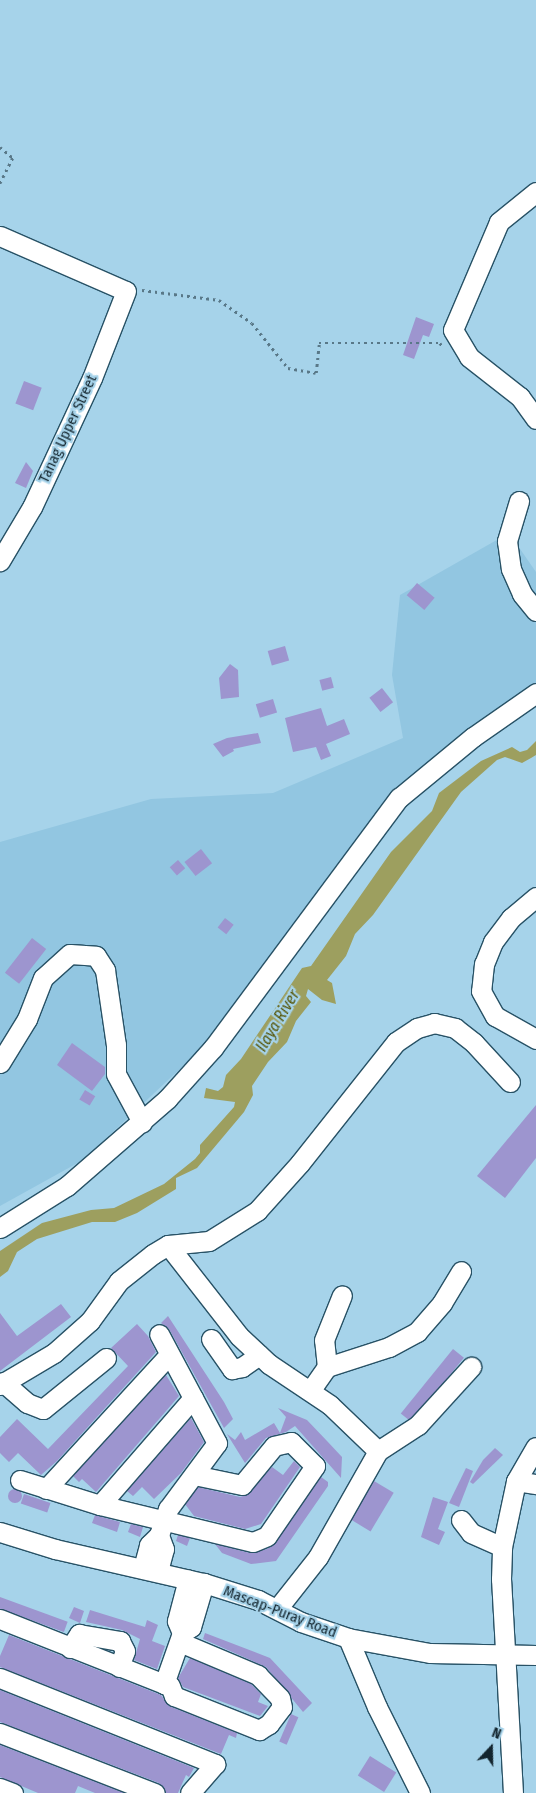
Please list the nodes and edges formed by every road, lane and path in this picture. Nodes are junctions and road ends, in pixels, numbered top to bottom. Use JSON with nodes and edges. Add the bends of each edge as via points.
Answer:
{"nodes":[{"id":1,"x":0,"y":147,"type":"edge"},
{"id":2,"x":0,"y":184,"type":"edge"},
{"id":3,"x":536,"y":192,"type":"edge"},
{"id":4,"x":0,"y":236,"type":"edge"},
{"id":5,"x":126,"y":291,"type":"junction"},
{"id":6,"x":445,"y":348,"type":"dead end"},
{"id":7,"x":536,"y":419,"type":"edge"},
{"id":8,"x":519,"y":501,"type":"dead end"},
{"id":9,"x":0,"y":561,"type":"edge"},
{"id":10,"x":536,"y":611,"type":"edge"},
{"id":11,"x":536,"y":693,"type":"edge"},
{"id":12,"x":536,"y":897,"type":"edge"},
{"id":13,"x":536,"y":1039,"type":"edge"},
{"id":14,"x":0,"y":1063,"type":"edge"},
{"id":15,"x":510,"y":1082,"type":"dead end"},
{"id":16,"x":142,"y":1122,"type":"junction"},
{"id":17,"x":0,"y":1228,"type":"edge"},
{"id":18,"x":168,"y":1245,"type":"junction"},
{"id":19,"x":461,"y":1271,"type":"dead end"},
{"id":20,"x":342,"y":1295,"type":"dead end"},
{"id":21,"x":159,"y":1334,"type":"dead end"},
{"id":22,"x":211,"y":1339,"type":"dead end"},
{"id":23,"x":169,"y":1355,"type":"junction"},
{"id":24,"x":259,"y":1355,"type":"junction"},
{"id":25,"x":106,"y":1358,"type":"dead end"},
{"id":26,"x":471,"y":1366,"type":"dead end"},
{"id":27,"x":327,"y":1367,"type":"junction"},
{"id":28,"x":2,"y":1383,"type":"edge"},
{"id":29,"x":310,"y":1390,"type":"junction"},
{"id":30,"x":193,"y":1398,"type":"junction"},
{"id":31,"x":536,"y":1447,"type":"edge"},
{"id":32,"x":378,"y":1451,"type":"junction"},
{"id":33,"x":194,"y":1475,"type":"junction"},
{"id":34,"x":20,"y":1480,"type":"dead end"},
{"id":35,"x":516,"y":1481,"type":"junction"},
{"id":36,"x":536,"y":1484,"type":"edge"},
{"id":37,"x":46,"y":1489,"type":"junction"},
{"id":38,"x":100,"y":1505,"type":"junction"},
{"id":39,"x":461,"y":1520,"type":"dead end"},
{"id":40,"x":161,"y":1528,"type":"junction"},
{"id":41,"x":0,"y":1532,"type":"edge"},
{"id":42,"x":502,"y":1547,"type":"junction"},
{"id":43,"x":151,"y":1570,"type":"junction"},
{"id":44,"x":196,"y":1581,"type":"junction"},
{"id":45,"x":278,"y":1608,"type":"junction"},
{"id":46,"x":0,"y":1619,"type":"edge"},
{"id":47,"x":181,"y":1638,"type":"junction"},
{"id":48,"x":348,"y":1638,"type":"junction"},
{"id":49,"x":70,"y":1648,"type":"junction"},
{"id":50,"x":505,"y":1655,"type":"junction"},
{"id":51,"x":536,"y":1655,"type":"edge"},
{"id":52,"x":119,"y":1667,"type":"junction"},
{"id":53,"x":0,"y":1678,"type":"edge"},
{"id":54,"x":167,"y":1685,"type":"junction"},
{"id":55,"x":0,"y":1734,"type":"edge"},
{"id":56,"x":0,"y":1788,"type":"edge"},
{"id":57,"x":13,"y":1793,"type":"edge"},
{"id":58,"x":155,"y":1793,"type":"edge"},
{"id":59,"x":190,"y":1793,"type":"edge"},
{"id":60,"x":420,"y":1793,"type":"edge"},
{"id":61,"x":513,"y":1793,"type":"edge"}],
"edges":[{"from":1,"to":2,"type":"path","via":[[13,158]]},
{"from":3,"to":7,"type":"street","via":[[499,222],[453,330],[469,357],[520,397]]},
{"from":4,"to":5,"type":"street"},
{"from":5,"to":6,"type":"path","via":[[148,290],[219,300],[252,323],[288,368],[316,373],[319,343],[440,343]]},
{"from":5,"to":9,"type":"street","name":"Tanag Upper Street","via":[[92,378],[32,507]]},
{"from":8,"to":10,"type":"street","via":[[507,541],[511,570],[522,594]]},
{"from":11,"to":16,"type":"street","via":[[473,737],[399,798],[213,1048]]},
{"from":12,"to":13,"type":"street","via":[[511,918],[493,942],[484,964],[481,991],[495,1016]]},
{"from":14,"to":16,"type":"street","via":[[27,1019],[43,978],[70,954],[96,956],[105,970],[116,1045],[116,1074]]},
{"from":15,"to":18,"type":"street","via":[[474,1043],[455,1028],[434,1023],[417,1028],[396,1042],[300,1164],[257,1210],[209,1241]]},
{"from":16,"to":17,"type":"street","via":[[67,1186]]},
{"from":18,"to":24,"type":"street","via":[[239,1336]]},
{"from":18,"to":28,"type":"street","via":[[130,1270],[90,1321],[54,1353]]},
{"from":19,"to":27,"type":"street","via":[[442,1303],[417,1332],[389,1347]]},
{"from":20,"to":27,"type":"street","via":[[324,1340]]},
{"from":21,"to":23,"type":"street"},
{"from":22,"to":24,"type":"street","via":[[232,1369],[242,1367]]},
{"from":23,"to":30,"type":"street"},
{"from":23,"to":37,"type":"street"},
{"from":24,"to":29,"type":"street"},
{"from":25,"to":28,"type":"street","via":[[43,1409],[34,1407]]},
{"from":26,"to":32,"type":"street","via":[[418,1425]]},
{"from":27,"to":29,"type":"street"},
{"from":29,"to":32,"type":"street"},
{"from":30,"to":33,"type":"street","via":[[218,1443]]},
{"from":30,"to":38,"type":"street"},
{"from":31,"to":35,"type":"street"},
{"from":32,"to":45,"type":"street","via":[[318,1557]]},
{"from":33,"to":40,"type":"street","via":[[173,1500]]},
{"from":33,"to":40,"type":"street","via":[[242,1485],[274,1446],[291,1442],[314,1466],[261,1541]]},
{"from":34,"to":37,"type":"street"},
{"from":35,"to":36,"type":"street"},
{"from":35,"to":42,"type":"street"},
{"from":37,"to":38,"type":"street"},
{"from":38,"to":40,"type":"street"},
{"from":39,"to":42,"type":"street","via":[[482,1540]]},
{"from":40,"to":43,"type":"street","via":[[149,1545]]},
{"from":41,"to":43,"type":"street","name":"Mascap-Puray Road","via":[[55,1549]]},
{"from":42,"to":50,"type":"street"},
{"from":43,"to":44,"type":"street","name":"Mascap-Puray Road"},
{"from":44,"to":45,"type":"street","name":"Mascap-Puray Road"},
{"from":44,"to":47,"type":"street","via":[[177,1621]]},
{"from":45,"to":48,"type":"street","name":"Mascap-Puray Road","via":[[301,1622]]},
{"from":46,"to":49,"type":"street"},
{"from":47,"to":54,"type":"street"},
{"from":47,"to":54,"type":"street","via":[[258,1675],[283,1703],[269,1724],[259,1730],[174,1696]]},
{"from":48,"to":50,"type":"street","name":"Mascap-Puray Road","via":[[430,1653]]},
{"from":48,"to":60,"type":"street"},
{"from":49,"to":52,"type":"street"},
{"from":49,"to":52,"type":"street","via":[[79,1634],[120,1641],[125,1651]]},
{"from":50,"to":51,"type":"street","name":"Mascap-Puray Road"},
{"from":50,"to":61,"type":"street"},
{"from":52,"to":54,"type":"street"},
{"from":53,"to":59,"type":"street","via":[[215,1764]]},
{"from":55,"to":58,"type":"street"},
{"from":56,"to":57,"type":"street"}]}
